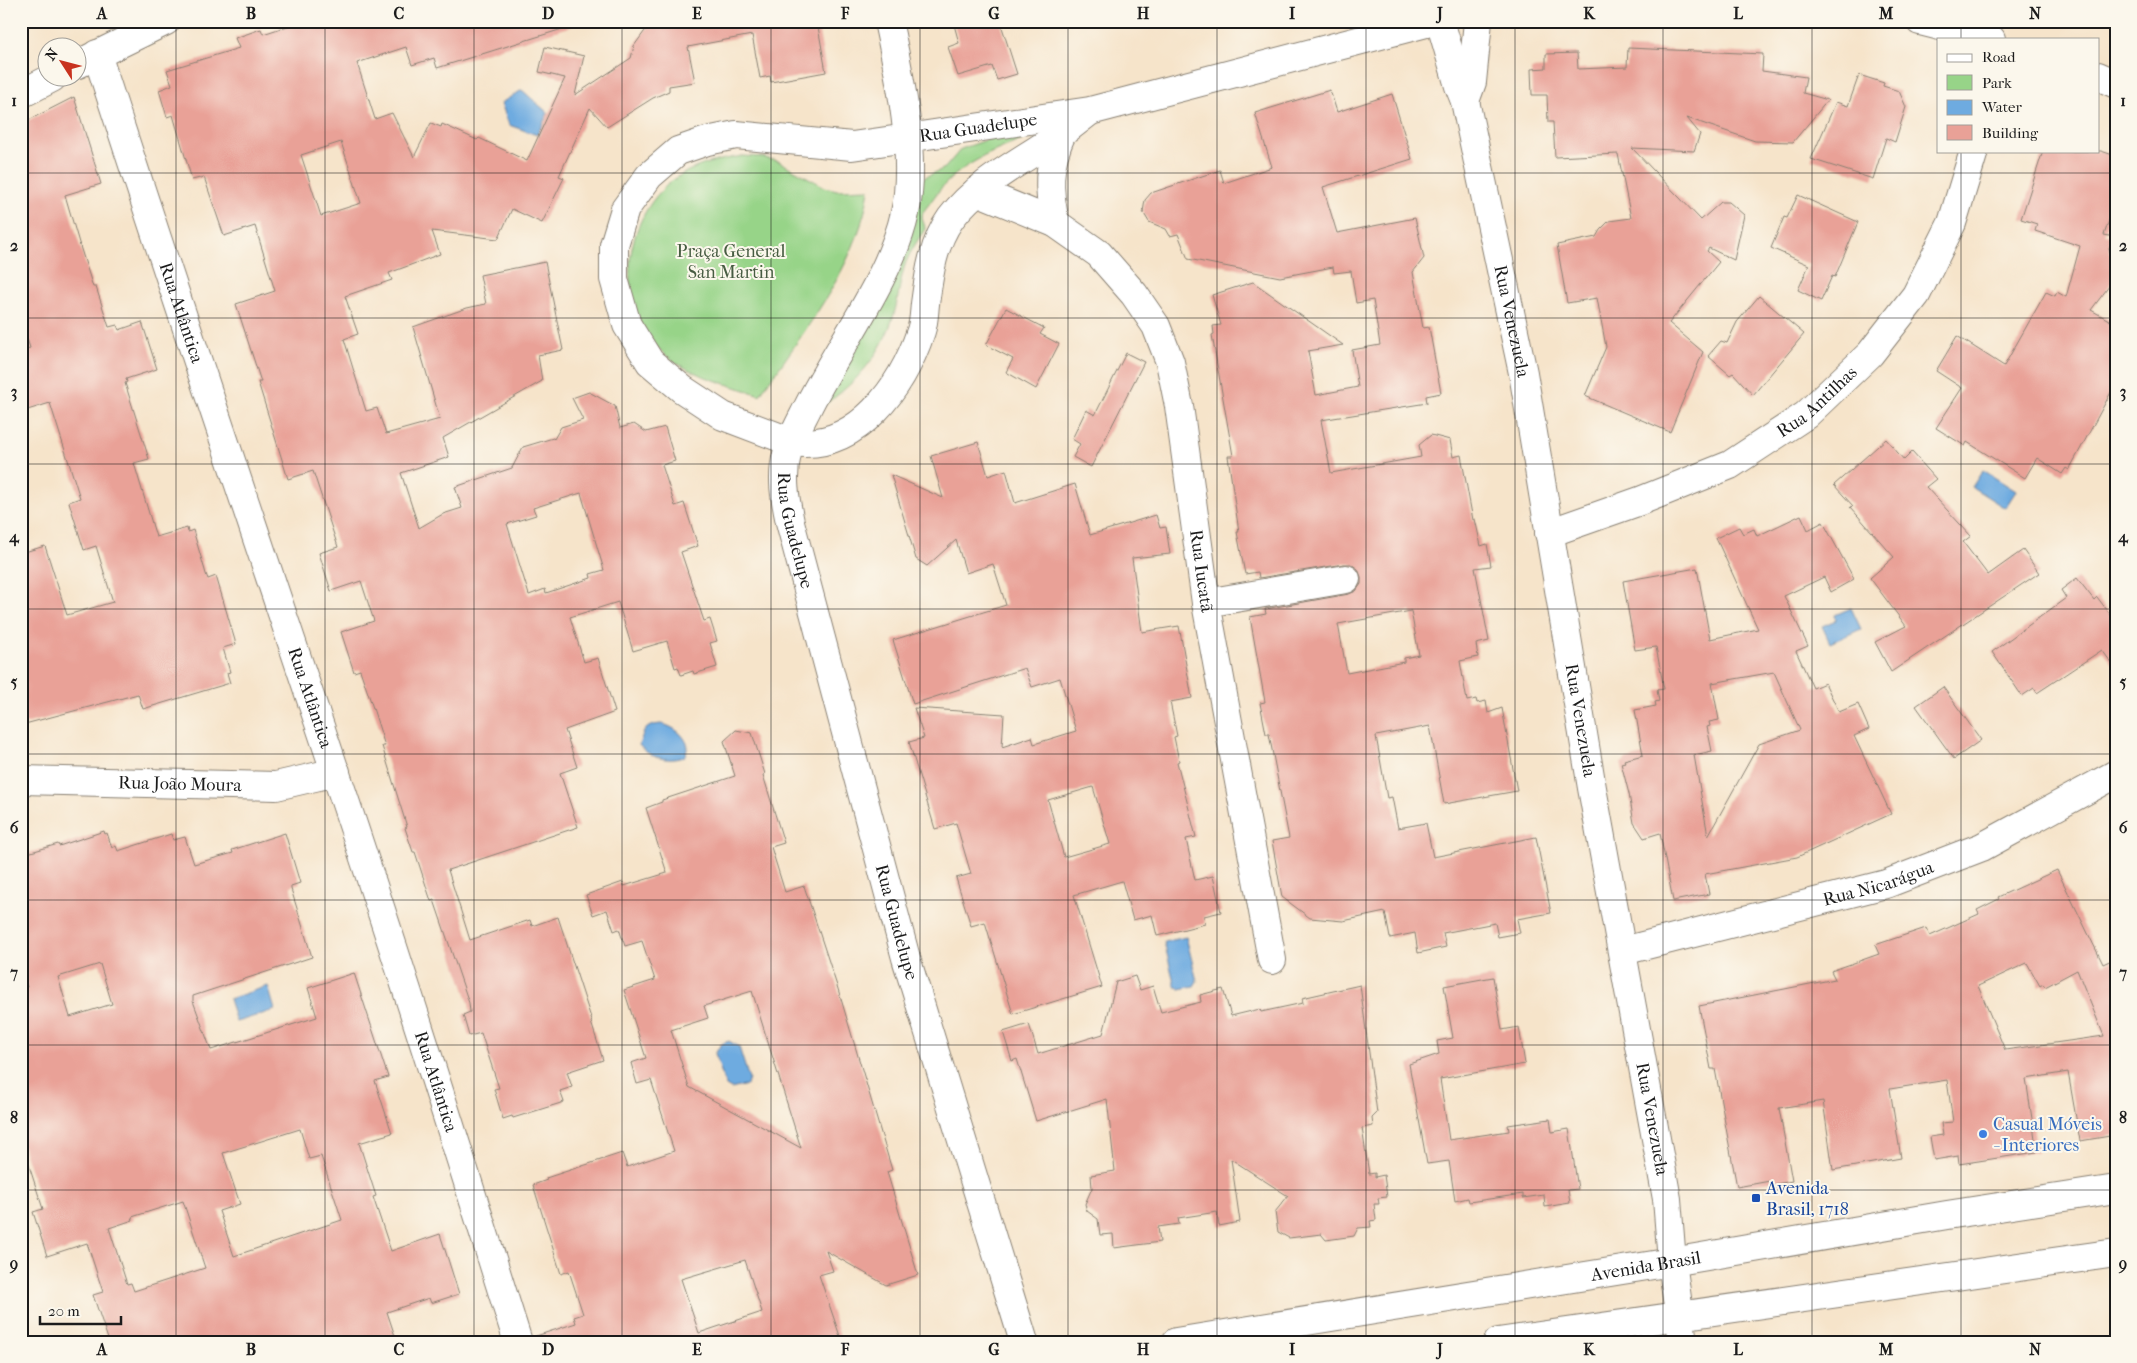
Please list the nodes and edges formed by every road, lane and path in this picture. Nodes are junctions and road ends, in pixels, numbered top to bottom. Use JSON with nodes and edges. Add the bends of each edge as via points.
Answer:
{"nodes":[{"id":1,"x":166,"y":21,"type":"edge"},
{"id":2,"x":888,"y":21,"type":"edge"},
{"id":3,"x":1349,"y":21,"type":"edge"},
{"id":4,"x":1434,"y":21,"type":"edge"},
{"id":5,"x":1440,"y":21,"type":"edge"},
{"id":6,"x":1478,"y":21,"type":"edge"},
{"id":7,"x":1920,"y":21,"type":"edge"},
{"id":8,"x":1989,"y":34,"type":"edge"},
{"id":9,"x":1325,"y":48,"type":"junction"},
{"id":10,"x":88,"y":59,"type":"edge"},
{"id":11,"x":88,"y":62,"type":"edge"},
{"id":12,"x":2100,"y":77,"type":"edge"},
{"id":13,"x":2116,"y":84,"type":"edge"},
{"id":14,"x":38,"y":85,"type":"edge"},
{"id":15,"x":21,"y":94,"type":"edge"},
{"id":16,"x":1465,"y":101,"type":"junction"},
{"id":17,"x":1090,"y":111,"type":"junction"},
{"id":18,"x":1062,"y":133,"type":"junction"},
{"id":19,"x":907,"y":138,"type":"junction"},
{"id":20,"x":1974,"y":152,"type":"edge"},
{"id":21,"x":977,"y":191,"type":"junction"},
{"id":22,"x":1056,"y":223,"type":"junction"},
{"id":23,"x":792,"y":442,"type":"junction"},
{"id":24,"x":1549,"y":532,"type":"junction"},
{"id":25,"x":1346,"y":579,"type":"dead end"},
{"id":26,"x":1206,"y":603,"type":"junction"},
{"id":27,"x":336,"y":772,"type":"junction"},
{"id":28,"x":2116,"y":774,"type":"edge"},
{"id":29,"x":21,"y":780,"type":"edge"},
{"id":30,"x":1623,"y":951,"type":"junction"},
{"id":31,"x":1272,"y":960,"type":"dead end"},
{"id":32,"x":2116,"y":1189,"type":"edge"},
{"id":33,"x":2116,"y":1253,"type":"edge"},
{"id":34,"x":1672,"y":1262,"type":"junction"},
{"id":35,"x":1678,"y":1315,"type":"junction"},
{"id":36,"x":518,"y":1342,"type":"edge"},
{"id":37,"x":1024,"y":1342,"type":"edge"},
{"id":38,"x":1176,"y":1342,"type":"edge"},
{"id":39,"x":1498,"y":1342,"type":"edge"},
{"id":40,"x":1683,"y":1342,"type":"edge"}],
"edges":[{"from":1,"to":10,"type":"street"},
{"from":2,"to":19,"type":"street"},
{"from":3,"to":9,"type":"street"},
{"from":4,"to":9,"type":"street","name":"Rua Guadelupe"},
{"from":5,"to":16,"type":"street","name":"Rua Venezuela"},
{"from":6,"to":16,"type":"street","name":"Rua Venezuela","via":[[1472,82]]},
{"from":7,"to":8,"type":"street"},
{"from":9,"to":17,"type":"street","name":"Rua Guadelupe"},
{"from":11,"to":27,"type":"street","name":"Rua Atlântica","via":[[202,377]]},
{"from":12,"to":13,"type":"street"},
{"from":14,"to":15,"type":"street"},
{"from":16,"to":24,"type":"street","name":"Rua Venezuela","via":[[1523,373]]},
{"from":17,"to":18,"type":"street"},
{"from":17,"to":19,"type":"street","name":"Rua Guadelupe"},
{"from":18,"to":21,"type":"street"},
{"from":18,"to":22,"type":"street","via":[[1055,148],[1049,178]]},
{"from":19,"to":23,"type":"street","name":"Rua Guadelupe","via":[[905,213],[893,250]]},
{"from":19,"to":23,"type":"street","via":[[852,146],[736,135],[707,141],[678,152],[649,176],[626,210],[614,245],[614,279],[627,325],[650,362],[682,389],[723,416]]},
{"from":20,"to":24,"type":"street","name":"Rua Antilhas","via":[[1952,223],[1916,295],[1870,354],[1806,415],[1730,465],[1640,501]]},
{"from":21,"to":22,"type":"street","name":"Rua Iucatã"},
{"from":21,"to":23,"type":"street","via":[[951,218],[937,244],[930,269],[922,329],[906,367],[886,400],[859,424],[832,439],[805,444]]},
{"from":22,"to":26,"type":"street","name":"Rua Iucatã","via":[[1099,254],[1134,294],[1156,326],[1170,362],[1179,406]]},
{"from":23,"to":37,"type":"street","name":"Rua Guadelupe","via":[[787,454],[784,484],[790,522],[906,958]]},
{"from":24,"to":30,"type":"street","name":"Rua Venezuela"},
{"from":25,"to":26,"type":"street"},
{"from":26,"to":31,"type":"street","name":"Rua Iucatã"},
{"from":27,"to":29,"type":"street","name":"Rua João Moura","via":[[276,786]]},
{"from":27,"to":36,"type":"street","name":"Rua Atlântica"},
{"from":28,"to":30,"type":"street","name":"Rua Nicarágua","via":[[1982,847],[1886,884]]},
{"from":30,"to":34,"type":"street","name":"Rua Venezuela","via":[[1667,1199]]},
{"from":32,"to":34,"type":"street","name":"Avenida Brasil"},
{"from":33,"to":35,"type":"street"},
{"from":34,"to":35,"type":"street","name":"Rua Venezuela"},
{"from":34,"to":38,"type":"street","name":"Avenida Brasil"},
{"from":35,"to":39,"type":"street"},
{"from":35,"to":40,"type":"street","name":"Rua Venezuela"}]}
